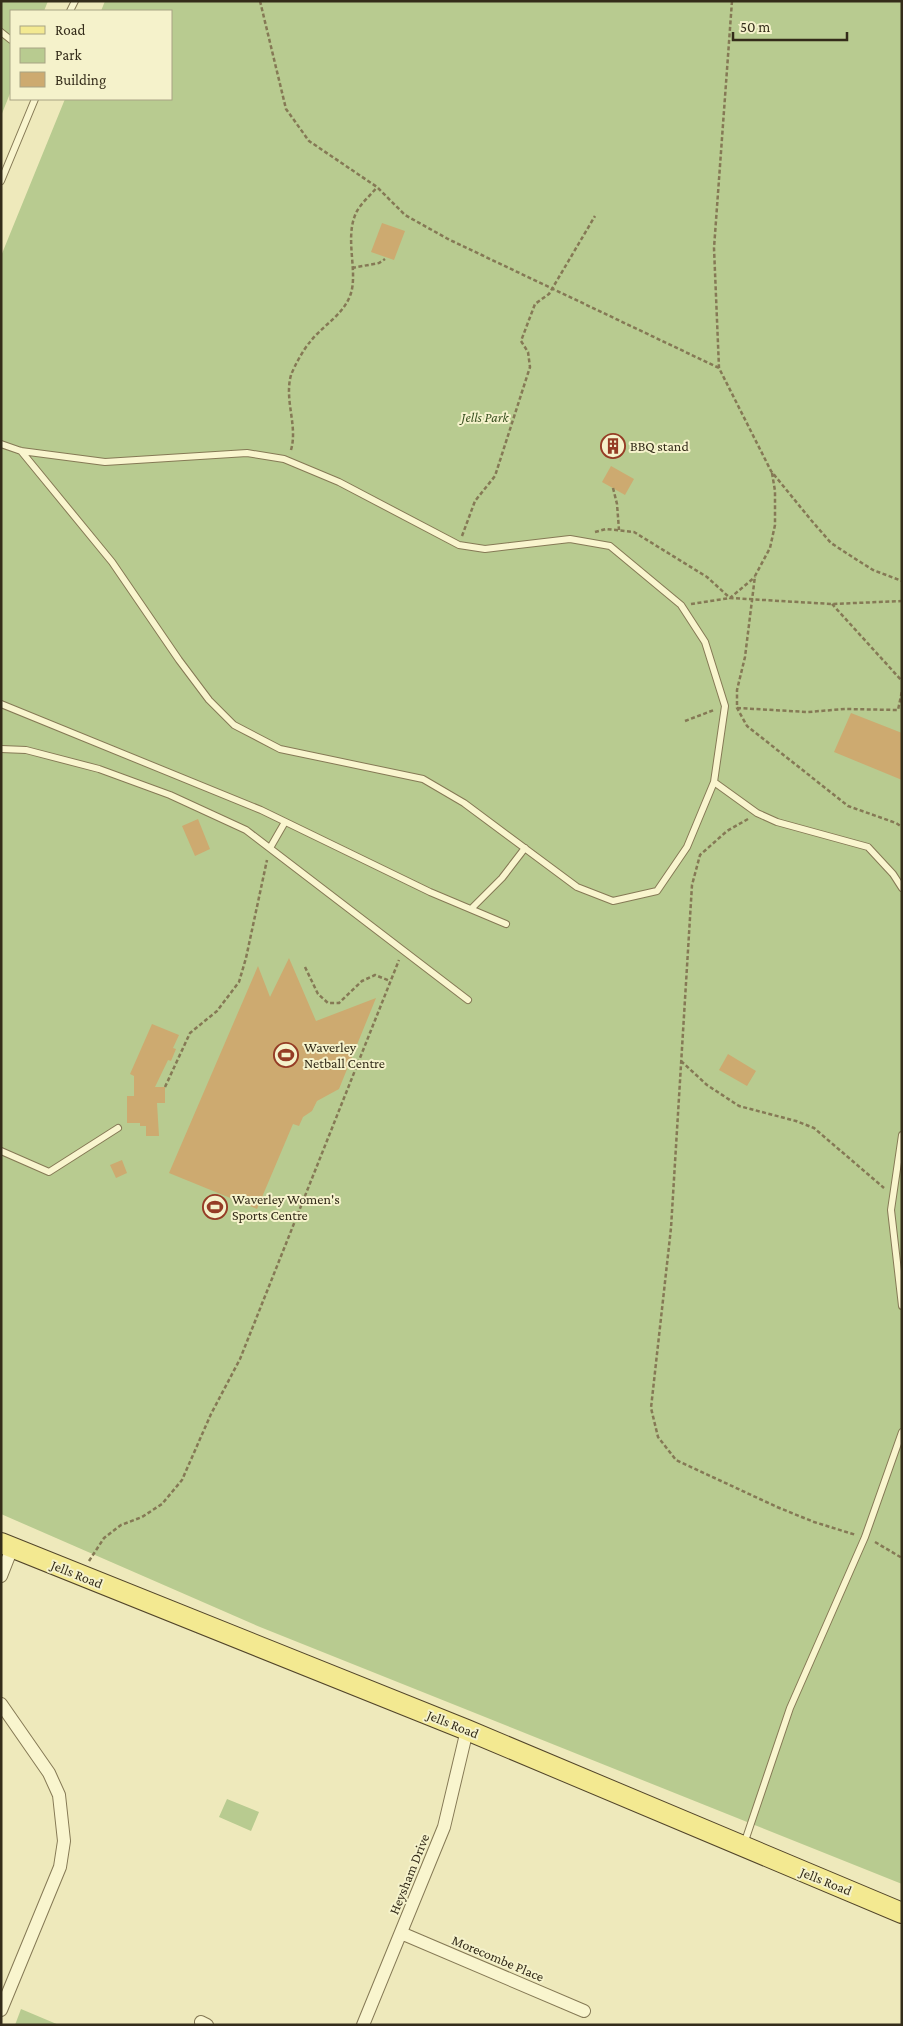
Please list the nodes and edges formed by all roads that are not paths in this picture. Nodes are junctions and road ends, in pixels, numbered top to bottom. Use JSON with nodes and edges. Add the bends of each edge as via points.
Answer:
{"nodes":[{"id":1,"x":35,"y":100,"type":"edge"},
{"id":2,"x":1,"y":181,"type":"edge"},
{"id":3,"x":1,"y":444,"type":"edge"},
{"id":4,"x":21,"y":451,"type":"junction"},
{"id":5,"x":1,"y":704,"type":"edge"},
{"id":6,"x":1,"y":749,"type":"edge"},
{"id":7,"x":714,"y":782,"type":"junction"},
{"id":8,"x":285,"y":822,"type":"junction"},
{"id":9,"x":270,"y":848,"type":"junction"},
{"id":10,"x":525,"y":848,"type":"junction"},
{"id":11,"x":902,"y":888,"type":"edge"},
{"id":12,"x":471,"y":909,"type":"junction"},
{"id":13,"x":506,"y":924,"type":"dead end"},
{"id":14,"x":468,"y":1000,"type":"dead end"},
{"id":15,"x":118,"y":1128,"type":"dead end"},
{"id":16,"x":902,"y":1135,"type":"edge"},
{"id":17,"x":1,"y":1151,"type":"edge"},
{"id":18,"x":902,"y":1306,"type":"edge"},
{"id":19,"x":902,"y":1432,"type":"edge"},
{"id":20,"x":7,"y":1545,"type":"edge"},
{"id":21,"x":1,"y":1576,"type":"edge"},
{"id":22,"x":3,"y":1712,"type":"edge"},
{"id":23,"x":467,"y":1730,"type":"junction"},
{"id":24,"x":743,"y":1847,"type":"junction"},
{"id":25,"x":902,"y":1912,"type":"edge"},
{"id":26,"x":401,"y":1933,"type":"junction"},
{"id":27,"x":1,"y":2010,"type":"edge"},
{"id":28,"x":584,"y":2011,"type":"dead end"},
{"id":29,"x":364,"y":2025,"type":"edge"}],
"edges":[{"from":1,"to":2,"type":"lane"},
{"from":3,"to":4,"type":"lane"},
{"from":4,"to":7,"type":"lane","via":[[105,462],[247,453],[284,460],[339,482],[459,545],[485,549],[570,539],[610,546],[681,605],[705,642],[725,706]]},
{"from":4,"to":10,"type":"lane","via":[[112,562],[153,626],[209,700],[234,725],[280,748],[423,779],[464,803]]},
{"from":5,"to":8,"type":"lane"},
{"from":6,"to":9,"type":"lane","via":[[26,750],[99,769],[170,795],[246,830]]},
{"from":7,"to":10,"type":"lane","via":[[687,847],[657,890],[613,901],[577,887]]},
{"from":7,"to":11,"type":"lane","via":[[758,813],[777,822],[868,847]]},
{"from":8,"to":9,"type":"lane"},
{"from":8,"to":12,"type":"lane"},
{"from":9,"to":14,"type":"lane"},
{"from":10,"to":12,"type":"lane","via":[[502,878]]},
{"from":12,"to":13,"type":"lane"},
{"from":15,"to":17,"type":"lane","via":[[49,1172]]},
{"from":16,"to":18,"type":"lane","via":[[890,1210]]},
{"from":19,"to":24,"type":"lane","via":[[865,1537],[790,1708]]},
{"from":20,"to":21,"type":"street"},
{"from":20,"to":23,"type":"main road","name":"Jells Road"},
{"from":22,"to":27,"type":"street","via":[[49,1773],[59,1795],[64,1841],[60,1867]]},
{"from":23,"to":24,"type":"main road","name":"Jells Road"},
{"from":23,"to":26,"type":"street","name":"Heysham Drive","via":[[444,1826]]},
{"from":24,"to":25,"type":"main road","name":"Jells Road"},
{"from":26,"to":28,"type":"street","name":"Morecombe Place"},
{"from":26,"to":29,"type":"street","name":"Heysham Drive"}]}
